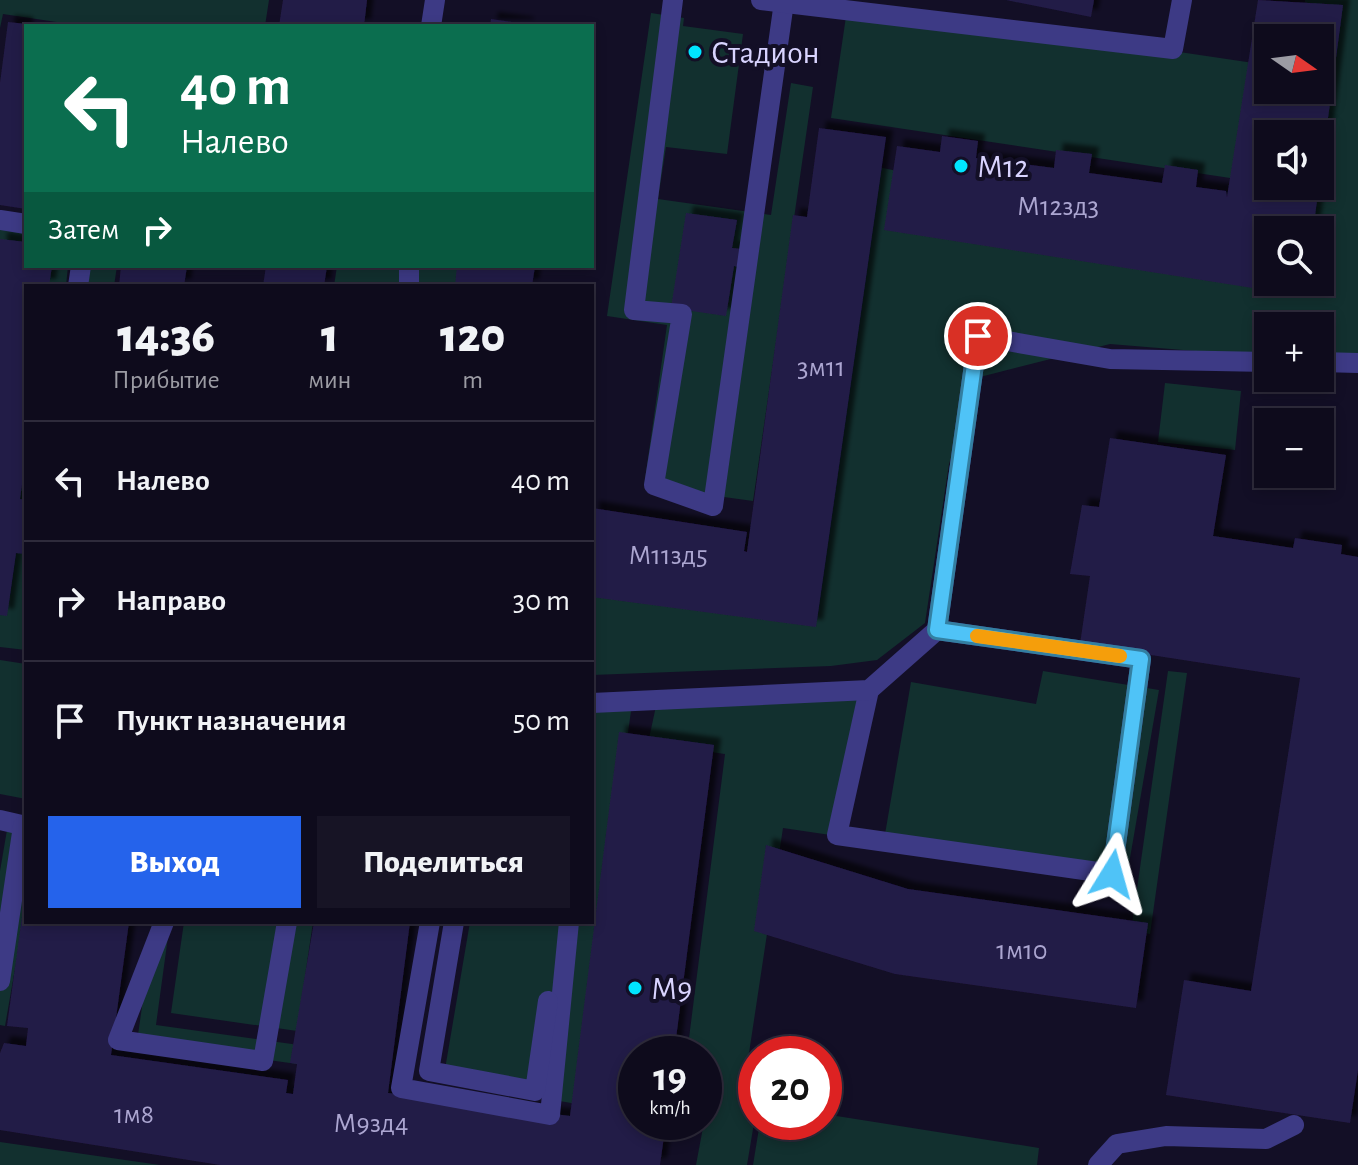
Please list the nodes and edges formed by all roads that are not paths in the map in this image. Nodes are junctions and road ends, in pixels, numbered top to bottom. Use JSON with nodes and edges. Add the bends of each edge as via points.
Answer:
{"nodes":[{"id":1,"x":435,"y":0,"type":"edge"},
{"id":2,"x":673,"y":0,"type":"edge"},
{"id":3,"x":761,"y":0,"type":"edge"},
{"id":4,"x":1182,"y":0,"type":"edge"},
{"id":5,"x":784,"y":2,"type":"edge"},
{"id":6,"x":431,"y":24,"type":"edge"},
{"id":7,"x":0,"y":220,"type":"edge"},
{"id":8,"x":24,"y":224,"type":"edge"},
{"id":9,"x":1254,"y":362,"type":"edge"},
{"id":10,"x":1334,"y":362,"type":"edge"},
{"id":11,"x":1358,"y":363,"type":"edge"},
{"id":12,"x":937,"y":630,"type":"junction"},
{"id":13,"x":869,"y":690,"type":"junction"},
{"id":14,"x":594,"y":703,"type":"edge"},
{"id":15,"x":0,"y":820,"type":"edge"},
{"id":16,"x":24,"y":826,"type":"edge"},
{"id":17,"x":24,"y":832,"type":"edge"},
{"id":18,"x":163,"y":924,"type":"edge"},
{"id":19,"x":287,"y":924,"type":"edge"},
{"id":20,"x":430,"y":924,"type":"edge"},
{"id":21,"x":454,"y":924,"type":"edge"},
{"id":22,"x":560,"y":924,"type":"edge"},
{"id":23,"x":569,"y":924,"type":"edge"},
{"id":24,"x":0,"y":981,"type":"edge"},
{"id":25,"x":1294,"y":1125,"type":"dead end"},
{"id":26,"x":1098,"y":1165,"type":"edge"}],
"edges":[{"from":1,"to":6,"type":"lane"},
{"from":2,"to":5,"type":"lane","via":[[634,310],[682,314],[654,485],[713,506]]},
{"from":3,"to":5,"type":"lane"},
{"from":4,"to":5,"type":"lane","via":[[1173,49]]},
{"from":7,"to":8,"type":"lane"},
{"from":9,"to":12,"type":"lane","via":[[1110,359],[978,336]]},
{"from":10,"to":11,"type":"lane"},
{"from":12,"to":13,"type":"lane"},
{"from":12,"to":13,"type":"lane","via":[[1141,659],[1112,874],[837,835]]},
{"from":13,"to":14,"type":"lane"},
{"from":15,"to":16,"type":"lane"},
{"from":17,"to":24,"type":"lane"},
{"from":18,"to":19,"type":"lane","via":[[118,1040],[263,1061]]},
{"from":20,"to":23,"type":"lane","via":[[401,1088],[550,1115]]},
{"from":21,"to":22,"type":"lane","via":[[429,1071],[535,1091]]},
{"from":25,"to":26,"type":"lane","via":[[1266,1139],[1166,1136],[1117,1144]]}]}
